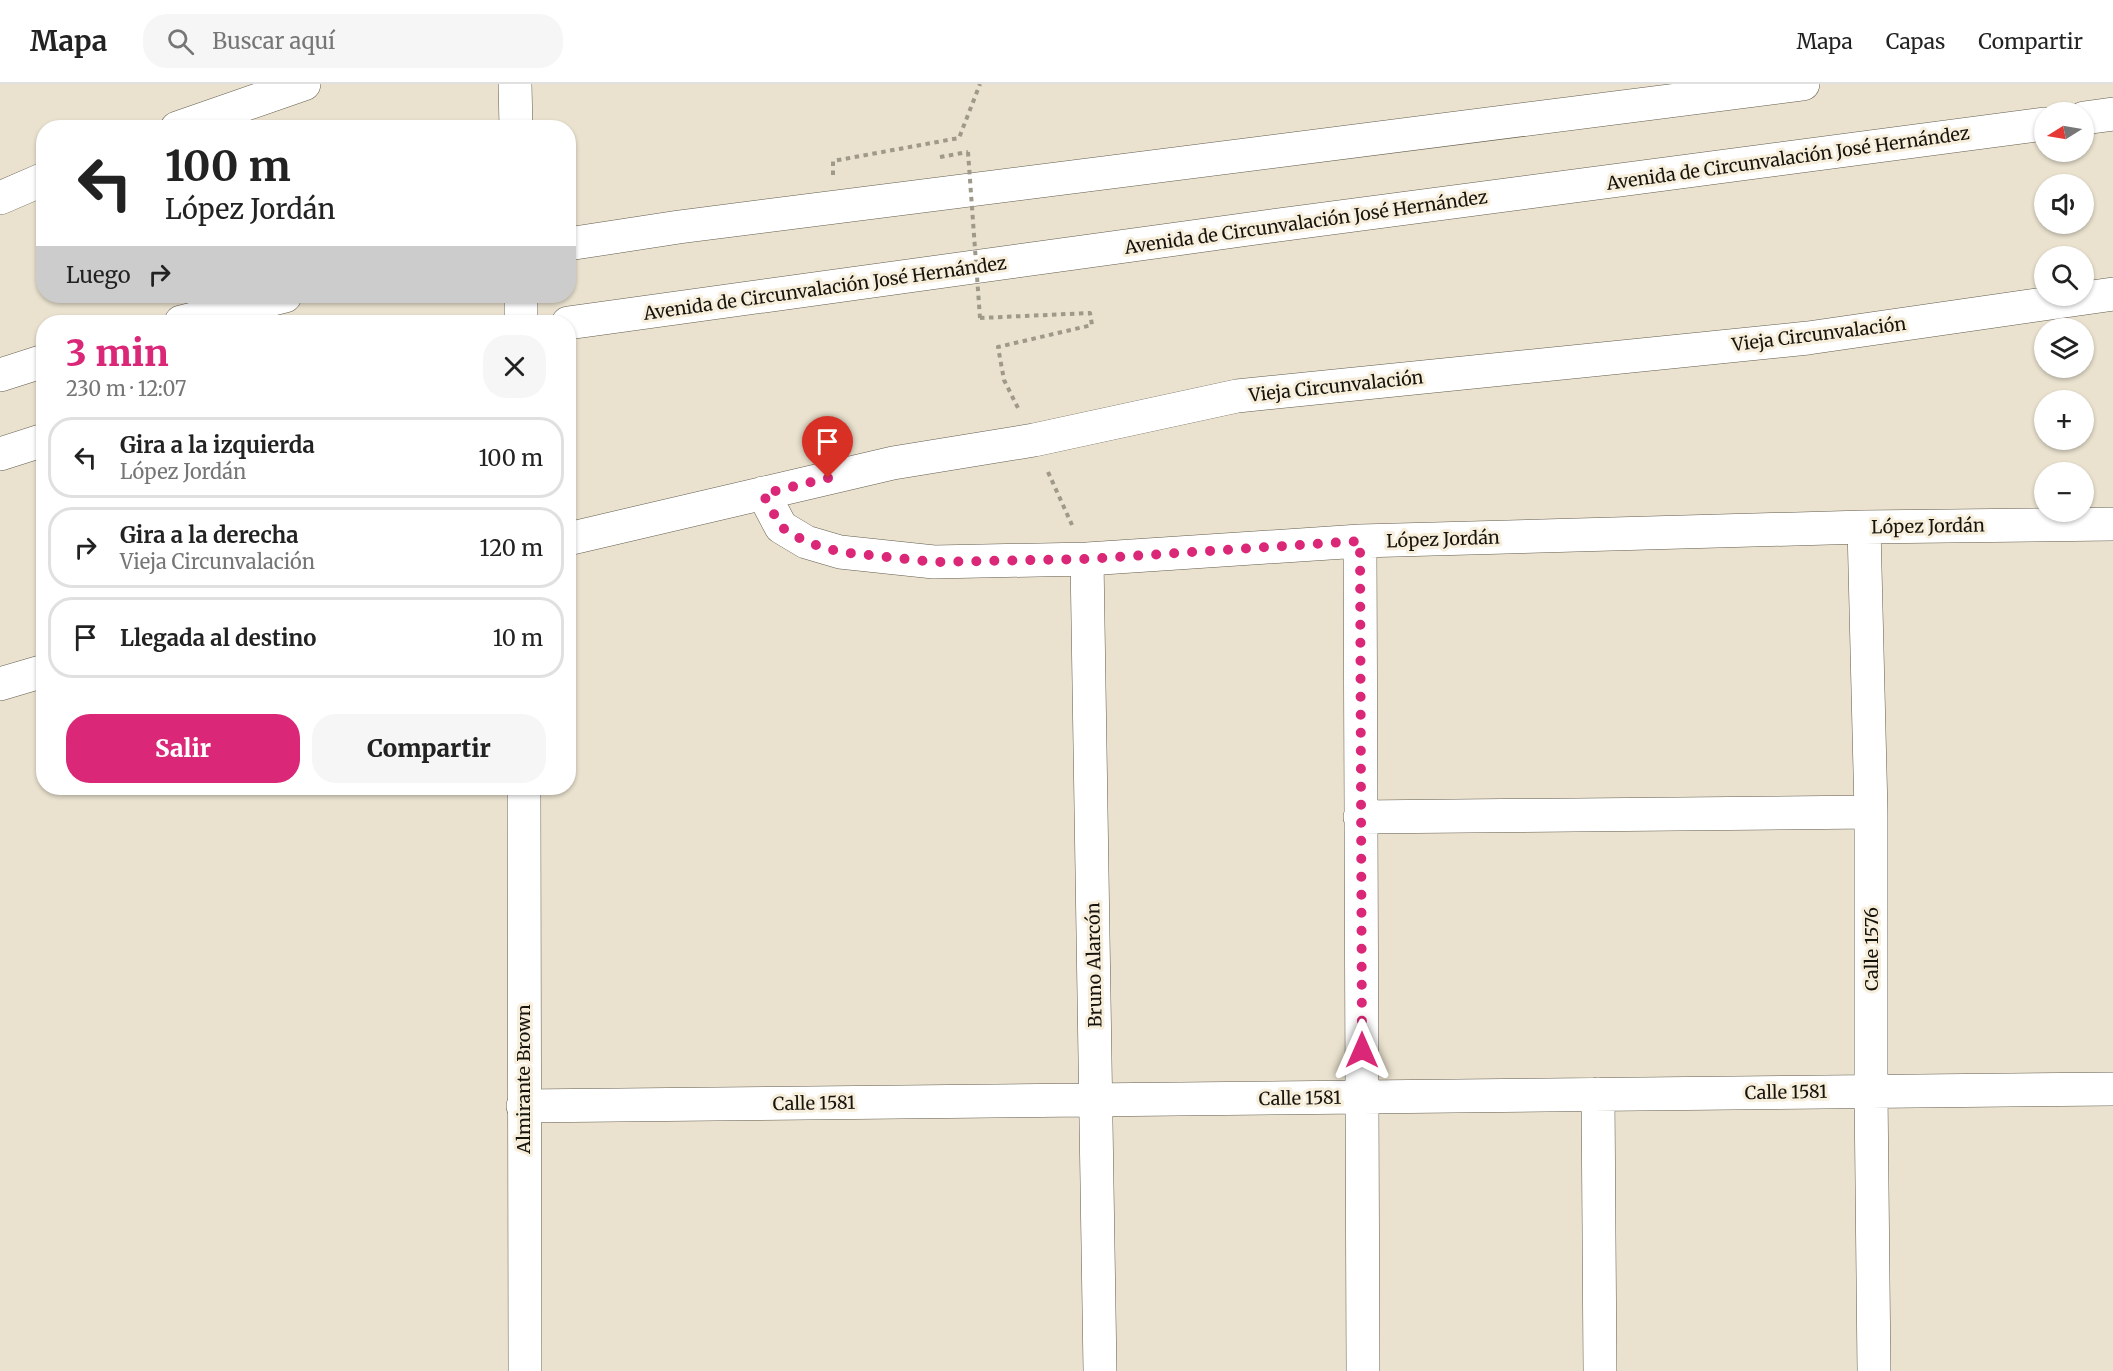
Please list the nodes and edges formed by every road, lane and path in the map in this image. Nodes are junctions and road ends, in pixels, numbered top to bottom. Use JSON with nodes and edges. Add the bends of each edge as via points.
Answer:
{"nodes":[{"id":1,"x":304,"y":84,"type":"edge"},
{"id":2,"x":515,"y":84,"type":"edge"},
{"id":3,"x":980,"y":84,"type":"edge"},
{"id":4,"x":1803,"y":84,"type":"edge"},
{"id":5,"x":2113,"y":114,"type":"edge"},
{"id":6,"x":2094,"y":117,"type":"edge"},
{"id":7,"x":200,"y":120,"type":"edge"},
{"id":8,"x":516,"y":120,"type":"edge"},
{"id":9,"x":2034,"y":125,"type":"edge"},
{"id":10,"x":934,"y":158,"type":"dead end"},
{"id":11,"x":844,"y":173,"type":"dead end"},
{"id":12,"x":36,"y":182,"type":"edge"},
{"id":13,"x":0,"y":198,"type":"edge"},
{"id":14,"x":576,"y":243,"type":"edge"},
{"id":15,"x":2113,"y":294,"type":"edge"},
{"id":16,"x":257,"y":303,"type":"edge"},
{"id":17,"x":209,"y":315,"type":"edge"},
{"id":18,"x":576,"y":322,"type":"edge"},
{"id":19,"x":36,"y":364,"type":"edge"},
{"id":20,"x":0,"y":375,"type":"edge"},
{"id":21,"x":1004,"y":380,"type":"dead end"},
{"id":22,"x":36,"y":443,"type":"edge"},
{"id":23,"x":0,"y":454,"type":"edge"},
{"id":24,"x":763,"y":494,"type":"junction"},
{"id":25,"x":2113,"y":524,"type":"edge"},
{"id":26,"x":1864,"y":527,"type":"junction"},
{"id":27,"x":576,"y":537,"type":"edge"},
{"id":28,"x":1360,"y":541,"type":"junction"},
{"id":29,"x":1087,"y":559,"type":"junction"},
{"id":30,"x":36,"y":673,"type":"edge"},
{"id":31,"x":0,"y":684,"type":"edge"},
{"id":32,"x":524,"y":795,"type":"edge"},
{"id":33,"x":1871,"y":812,"type":"junction"},
{"id":34,"x":1360,"y":817,"type":"junction"},
{"id":35,"x":2113,"y":1089,"type":"edge"},
{"id":36,"x":1871,"y":1092,"type":"junction"},
{"id":37,"x":1598,"y":1094,"type":"junction"},
{"id":38,"x":1362,"y":1097,"type":"junction"},
{"id":39,"x":1096,"y":1100,"type":"junction"},
{"id":40,"x":523,"y":1106,"type":"junction"},
{"id":41,"x":525,"y":1371,"type":"edge"},
{"id":42,"x":1100,"y":1371,"type":"edge"},
{"id":43,"x":1363,"y":1371,"type":"edge"},
{"id":44,"x":1600,"y":1371,"type":"edge"},
{"id":45,"x":1874,"y":1371,"type":"edge"}],
"edges":[{"from":1,"to":7,"type":"main road"},
{"from":2,"to":8,"type":"main road"},
{"from":3,"to":11,"type":"path","via":[[960,138],[833,161],[833,175]]},
{"from":4,"to":14,"type":"main road"},
{"from":5,"to":6,"type":"main road"},
{"from":9,"to":18,"type":"main road","name":"Avenida de Circunvalación José Hernández"},
{"from":10,"to":21,"type":"path","bridge":true,"via":[[968,152],[980,318],[1090,313],[1092,325],[998,347]]},
{"from":12,"to":13,"type":"main road"},
{"from":15,"to":24,"type":"main road","name":"Vieja Circunvalación","via":[[1808,338],[1237,396],[1034,440],[893,463]]},
{"from":16,"to":17,"type":"main road"},
{"from":19,"to":20,"type":"main road"},
{"from":22,"to":23,"type":"main road"},
{"from":24,"to":27,"type":"main road","name":"Vieja Circunvalación"},
{"from":24,"to":29,"type":"main road","name":"López Jordán","via":[[781,527],[806,542],[840,552],[934,562]]},
{"from":25,"to":26,"type":"main road","name":"López Jordán"},
{"from":26,"to":28,"type":"main road","name":"López Jordán"},
{"from":26,"to":33,"type":"main road","name":"Calle 1576"},
{"from":28,"to":29,"type":"main road","name":"López Jordán"},
{"from":28,"to":34,"type":"main road"},
{"from":29,"to":39,"type":"main road","name":"Bruno Alarcón"},
{"from":30,"to":31,"type":"main road"},
{"from":32,"to":40,"type":"main road","name":"Almirante Brown"},
{"from":33,"to":34,"type":"main road"},
{"from":33,"to":36,"type":"main road","name":"Calle 1576"},
{"from":34,"to":38,"type":"main road"},
{"from":35,"to":36,"type":"main road","name":"Calle 1581"},
{"from":36,"to":37,"type":"main road","name":"Calle 1581"},
{"from":36,"to":45,"type":"main road","name":"Calle 1576"},
{"from":37,"to":38,"type":"main road","name":"Calle 1581"},
{"from":37,"to":44,"type":"main road"},
{"from":38,"to":39,"type":"main road","name":"Calle 1581"},
{"from":38,"to":43,"type":"main road"},
{"from":39,"to":40,"type":"main road","name":"Calle 1581"},
{"from":39,"to":42,"type":"main road","name":"Bruno Alarcón"},
{"from":40,"to":41,"type":"main road","name":"Almirante Brown"}]}
